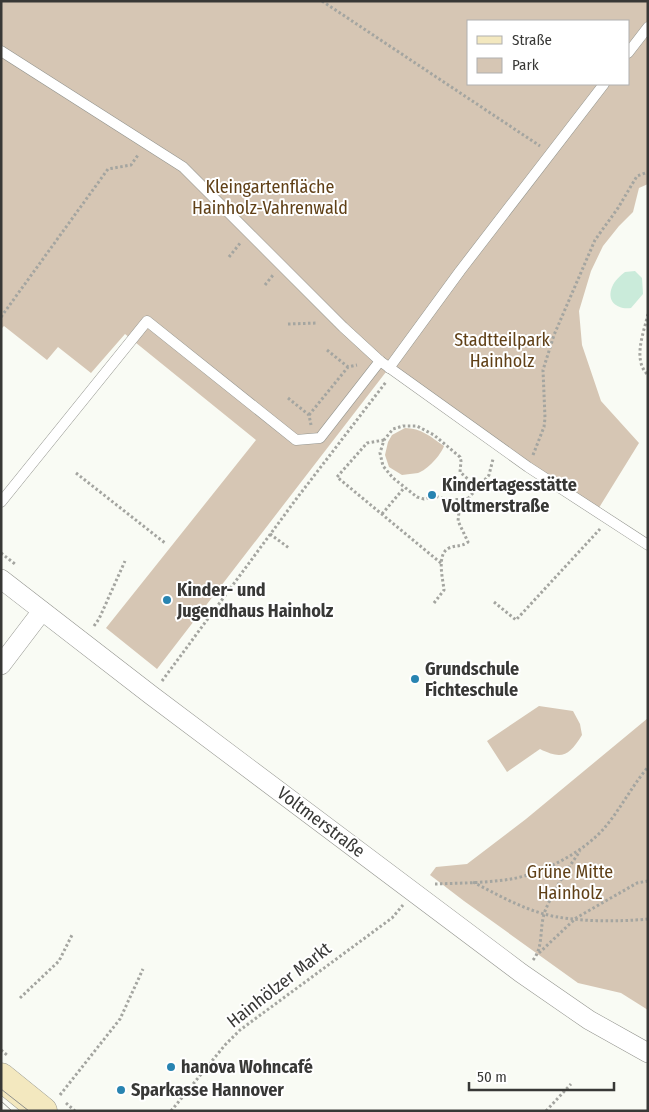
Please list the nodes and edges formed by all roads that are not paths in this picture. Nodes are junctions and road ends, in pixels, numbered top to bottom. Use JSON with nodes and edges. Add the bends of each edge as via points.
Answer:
{"nodes":[{"id":1,"x":648,"y":27,"type":"edge"},
{"id":2,"x":1,"y":51,"type":"edge"},
{"id":3,"x":629,"y":52,"type":"edge"},
{"id":4,"x":603,"y":85,"type":"edge"},
{"id":5,"x":380,"y":361,"type":"junction"},
{"id":6,"x":392,"y":370,"type":"junction"},
{"id":7,"x":1,"y":502,"type":"edge"},
{"id":8,"x":648,"y":545,"type":"edge"},
{"id":9,"x":1,"y":579,"type":"edge"},
{"id":10,"x":42,"y":611,"type":"junction"},
{"id":11,"x":1,"y":665,"type":"edge"},
{"id":12,"x":648,"y":1053,"type":"edge"},
{"id":13,"x":1,"y":1077,"type":"edge"},
{"id":14,"x":50,"y":1104,"type":"edge"}],
"edges":[{"from":1,"to":3,"type":"lane"},
{"from":2,"to":5,"type":"lane","via":[[184,167]]},
{"from":4,"to":6,"type":"lane","via":[[460,271]]},
{"from":5,"to":6,"type":"lane"},
{"from":5,"to":7,"type":"lane","via":[[320,438],[296,440],[147,321]]},
{"from":6,"to":8,"type":"lane","via":[[528,467]]},
{"from":9,"to":10,"type":"street","name":"Voltmerstraße"},
{"from":10,"to":11,"type":"street"},
{"from":10,"to":12,"type":"street","name":"Voltmerstraße","via":[[522,973],[589,1020]]},
{"from":13,"to":14,"type":"main road"}]}
